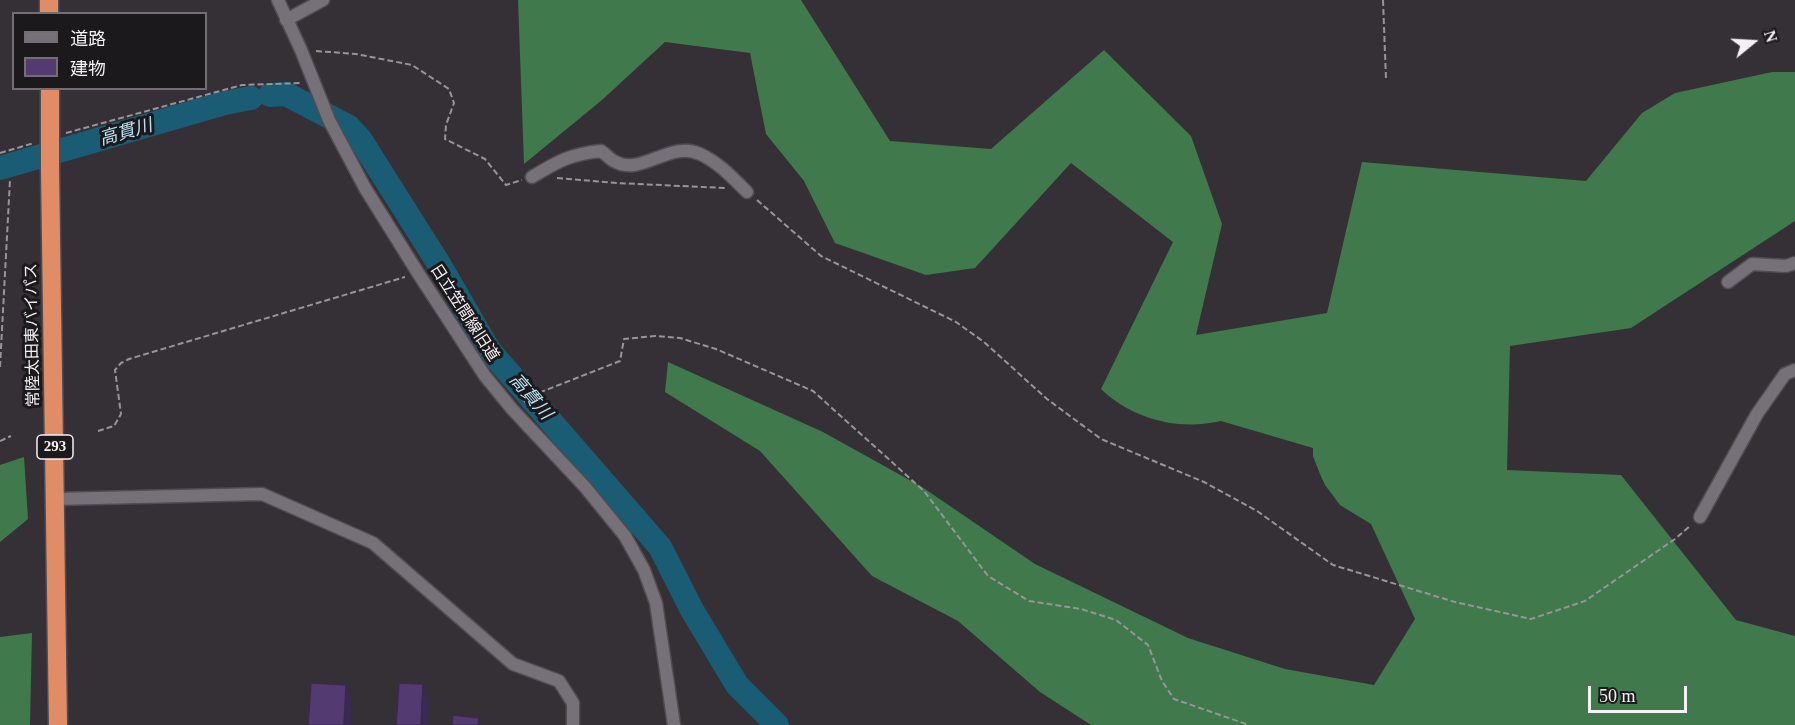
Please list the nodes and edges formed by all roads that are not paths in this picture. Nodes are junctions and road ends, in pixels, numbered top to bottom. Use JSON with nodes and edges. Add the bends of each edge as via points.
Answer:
{"nodes":[{"id":1,"x":278,"y":0,"type":"edge"},
{"id":2,"x":323,"y":0,"type":"edge"},
{"id":3,"x":286,"y":20,"type":"junction"},
{"id":4,"x":50,"y":90,"type":"edge"},
{"id":5,"x":532,"y":177,"type":"road end"},
{"id":6,"x":747,"y":192,"type":"road end"},
{"id":7,"x":1795,"y":263,"type":"edge"},
{"id":8,"x":1728,"y":282,"type":"dead end"},
{"id":9,"x":1795,"y":370,"type":"edge"},
{"id":10,"x":56,"y":499,"type":"junction"},
{"id":11,"x":1700,"y":517,"type":"road end"},
{"id":12,"x":58,"y":725,"type":"edge"},
{"id":13,"x":573,"y":725,"type":"edge"},
{"id":14,"x":674,"y":725,"type":"edge"}],
"edges":[{"from":1,"to":3,"type":"street","name":"日立笠間線旧道"},
{"from":2,"to":3,"type":"street"},
{"from":3,"to":14,"type":"street","name":"日立笠間線旧道","via":[[329,120],[365,188],[485,376],[585,487],[635,553],[656,603]]},
{"from":4,"to":10,"type":"highway","name":"常陸太田東バイパス","number":"293","bridge":true},
{"from":5,"to":6,"type":"street","via":[[578,153],[601,151],[616,163],[630,166],[676,150],[699,153]]},
{"from":7,"to":8,"type":"street","via":[[1752,264]]},
{"from":9,"to":11,"type":"street","via":[[1785,374],[1757,414]]},
{"from":10,"to":12,"type":"highway","name":"常陸太田東バイパス","number":"293"},
{"from":10,"to":13,"type":"street","via":[[262,494],[373,543],[513,664],[559,681],[573,703]]}]}
